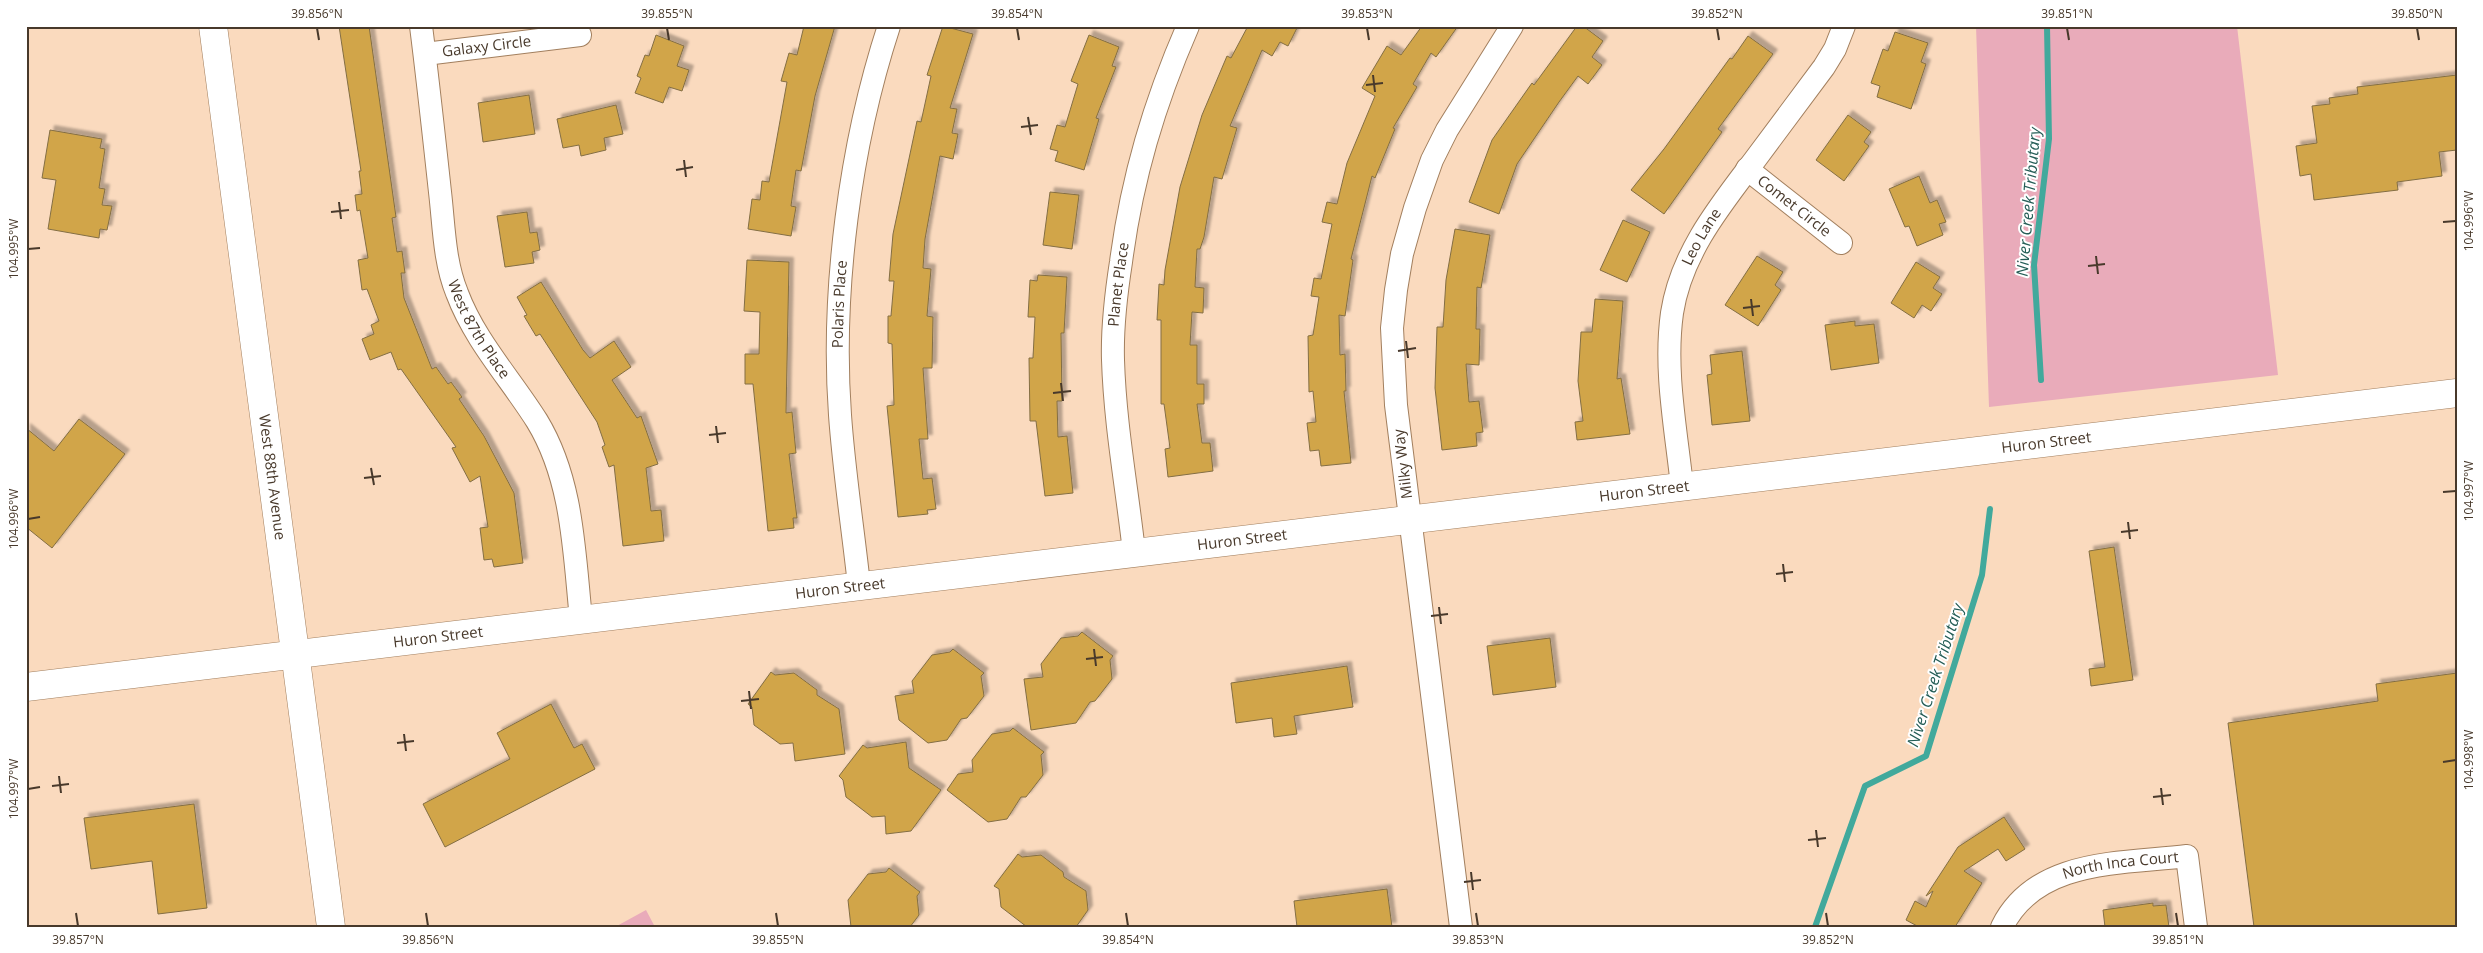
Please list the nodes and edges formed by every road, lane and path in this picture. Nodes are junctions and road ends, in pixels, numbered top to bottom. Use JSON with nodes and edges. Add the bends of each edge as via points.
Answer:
{"nodes":[{"id":1,"x":213,"y":26,"type":"edge"},
{"id":2,"x":421,"y":26,"type":"edge"},
{"id":3,"x":890,"y":26,"type":"edge"},
{"id":4,"x":1188,"y":26,"type":"edge"},
{"id":5,"x":1512,"y":26,"type":"edge"},
{"id":6,"x":1844,"y":26,"type":"edge"},
{"id":7,"x":580,"y":35,"type":"dead end"},
{"id":8,"x":425,"y":54,"type":"junction"},
{"id":9,"x":1748,"y":169,"type":"junction"},
{"id":10,"x":1841,"y":243,"type":"dead end"},
{"id":11,"x":2457,"y":392,"type":"edge"},
{"id":12,"x":1682,"y":486,"type":"junction"},
{"id":13,"x":1410,"y":519,"type":"junction"},
{"id":14,"x":1134,"y":552,"type":"junction"},
{"id":15,"x":859,"y":585,"type":"junction"},
{"id":16,"x":582,"y":619,"type":"junction"},
{"id":17,"x":294,"y":653,"type":"junction"},
{"id":18,"x":26,"y":687,"type":"edge"},
{"id":19,"x":331,"y":927,"type":"edge"},
{"id":20,"x":1461,"y":927,"type":"edge"},
{"id":21,"x":2002,"y":927,"type":"edge"},
{"id":22,"x":2196,"y":927,"type":"edge"}],
"edges":[{"from":1,"to":17,"type":"main road","name":"West 88th Avenue"},
{"from":2,"to":8,"type":"street","name":"West 87th Place"},
{"from":3,"to":15,"type":"street","name":"Polaris Place","via":[[861,134],[840,275],[840,415]]},
{"from":4,"to":14,"type":"street","name":"Planet Place","via":[[1154,111],[1139,160],[1115,302],[1116,414]]},
{"from":5,"to":13,"type":"street","name":"Milky Way","via":[[1432,160],[1402,254],[1392,328],[1396,405]]},
{"from":6,"to":9,"type":"street","name":"Leo Lane","via":[[1824,68]]},
{"from":7,"to":8,"type":"street","name":"Galaxy Circle"},
{"from":8,"to":16,"type":"street","name":"West 87th Place","via":[[448,264],[466,314],[537,422],[563,478]]},
{"from":9,"to":10,"type":"street","name":"Comet Circle"},
{"from":9,"to":12,"type":"street","name":"Leo Lane","via":[[1711,219],[1691,256],[1672,312],[1670,356]]},
{"from":11,"to":12,"type":"main road","name":"Huron Street"},
{"from":12,"to":13,"type":"main road","name":"Huron Street"},
{"from":13,"to":14,"type":"main road","name":"Huron Street"},
{"from":13,"to":20,"type":"street","name":"Milky Way"},
{"from":14,"to":15,"type":"main road","name":"Huron Street"},
{"from":15,"to":16,"type":"main road","name":"Huron Street"},
{"from":16,"to":17,"type":"main road","name":"Huron Street"},
{"from":17,"to":18,"type":"main road","name":"Huron Street"},
{"from":17,"to":19,"type":"main road","name":"West 88th Avenue"},
{"from":21,"to":22,"type":"street","name":"North Inca Court","via":[[2022,898],[2055,876],[2099,866],[2187,856]]}]}
